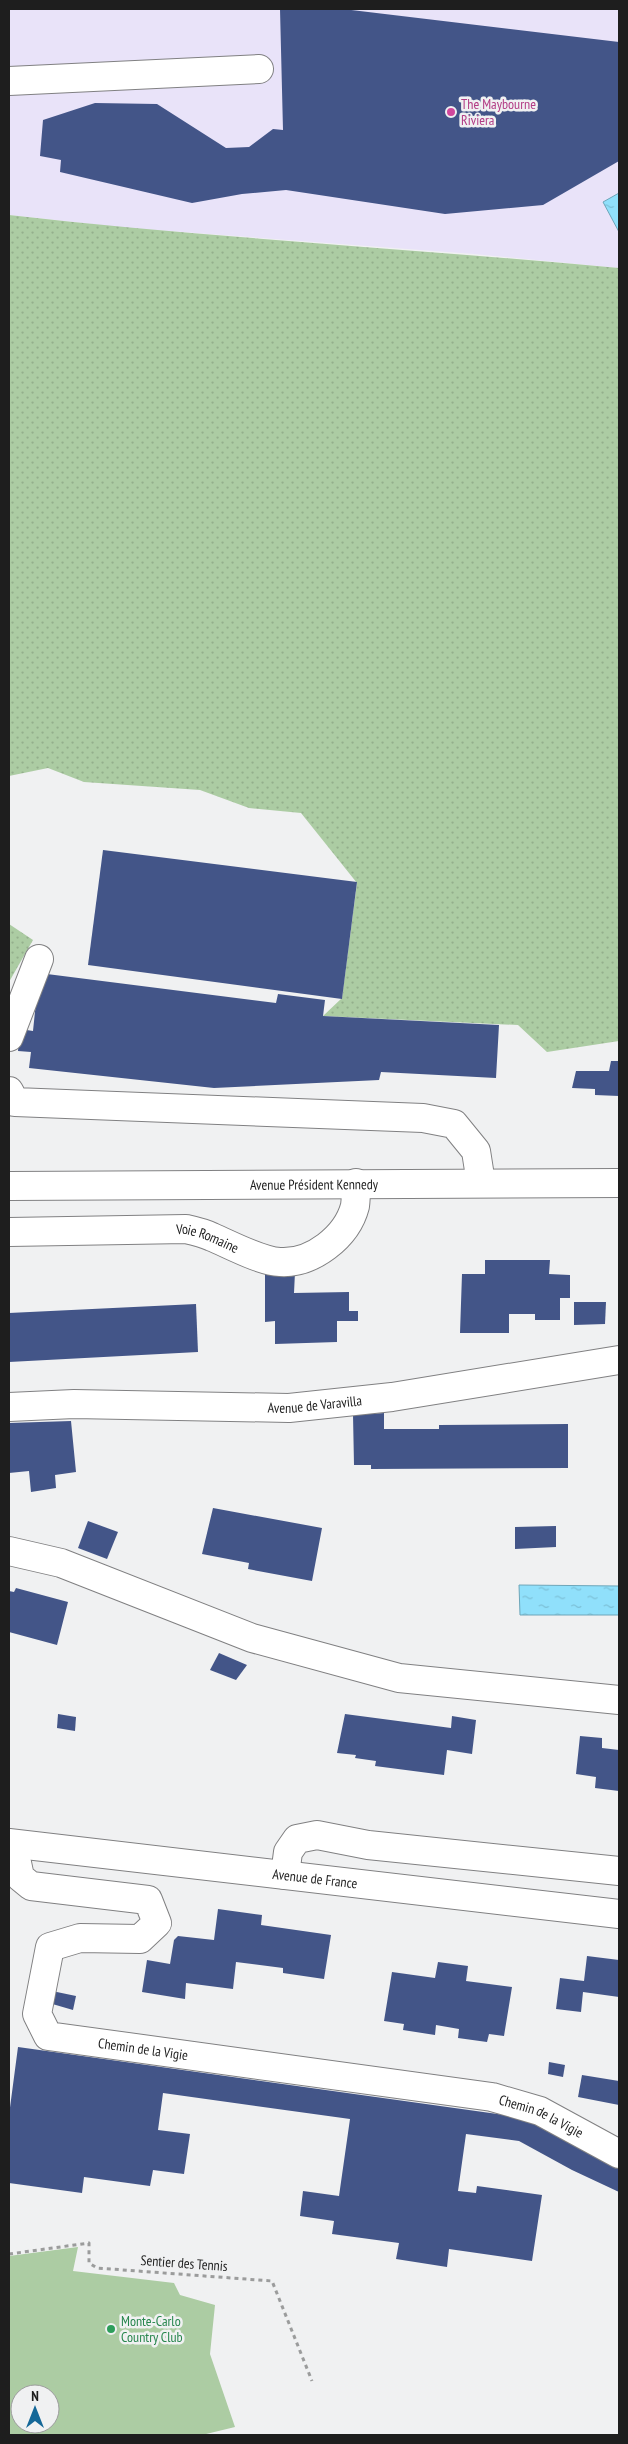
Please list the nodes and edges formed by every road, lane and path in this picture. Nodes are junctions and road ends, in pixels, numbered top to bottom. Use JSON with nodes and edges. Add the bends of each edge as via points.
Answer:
{"nodes":[{"id":1,"x":259,"y":69,"type":"dead end"},
{"id":2,"x":9,"y":81,"type":"edge"},
{"id":3,"x":39,"y":959,"type":"dead end"},
{"id":4,"x":9,"y":1037,"type":"edge"},
{"id":5,"x":9,"y":1091,"type":"edge"},
{"id":6,"x":356,"y":1183,"type":"junction"},
{"id":7,"x":481,"y":1183,"type":"junction"},
{"id":8,"x":619,"y":1183,"type":"edge"},
{"id":9,"x":9,"y":1186,"type":"edge"},
{"id":10,"x":9,"y":1232,"type":"edge"},
{"id":11,"x":619,"y":1360,"type":"edge"},
{"id":12,"x":9,"y":1407,"type":"edge"},
{"id":13,"x":9,"y":1551,"type":"edge"},
{"id":14,"x":619,"y":1700,"type":"edge"},
{"id":15,"x":11,"y":1844,"type":"edge"},
{"id":16,"x":619,"y":1871,"type":"edge"},
{"id":17,"x":285,"y":1875,"type":"junction"},
{"id":18,"x":619,"y":1914,"type":"edge"},
{"id":19,"x":619,"y":2154,"type":"edge"},
{"id":20,"x":9,"y":2254,"type":"edge"},
{"id":21,"x":312,"y":2381,"type":"dead end"}],
"edges":[{"from":1,"to":2,"type":"main road"},
{"from":3,"to":4,"type":"main road"},
{"from":5,"to":7,"type":"main road","via":[[15,1102],[423,1118],[454,1124],[476,1151]]},
{"from":6,"to":7,"type":"main road","name":"Avenue Président Kennedy"},
{"from":6,"to":9,"type":"main road","name":"Avenue Président Kennedy"},
{"from":6,"to":10,"type":"main road","name":"Voie Romaine","via":[[355,1206],[347,1225],[327,1248],[301,1260],[280,1262],[186,1229]]},
{"from":7,"to":8,"type":"main road","name":"Avenue Président Kennedy"},
{"from":11,"to":12,"type":"main road","name":"Avenue de Varavilla","via":[[392,1397],[289,1408],[74,1404]]},
{"from":13,"to":14,"type":"main road","via":[[61,1563],[252,1638],[399,1678]]},
{"from":15,"to":17,"type":"main road","name":"Avenue de France"},
{"from":15,"to":19,"type":"main road","name":"Chemin de la Vigie","via":[[20,1878],[31,1886],[148,1900],[157,1923],[140,1939],[80,1938],[50,1947],[38,2014],[48,2036],[492,2097],[540,2111]]},
{"from":16,"to":17,"type":"main road","via":[[368,1845],[318,1835],[297,1838],[288,1852]]},
{"from":17,"to":18,"type":"main road","name":"Avenue de France"},
{"from":20,"to":21,"type":"path","name":"Sentier des Tennis","via":[[88,2243],[89,2263],[97,2268],[272,2281]]}]}
